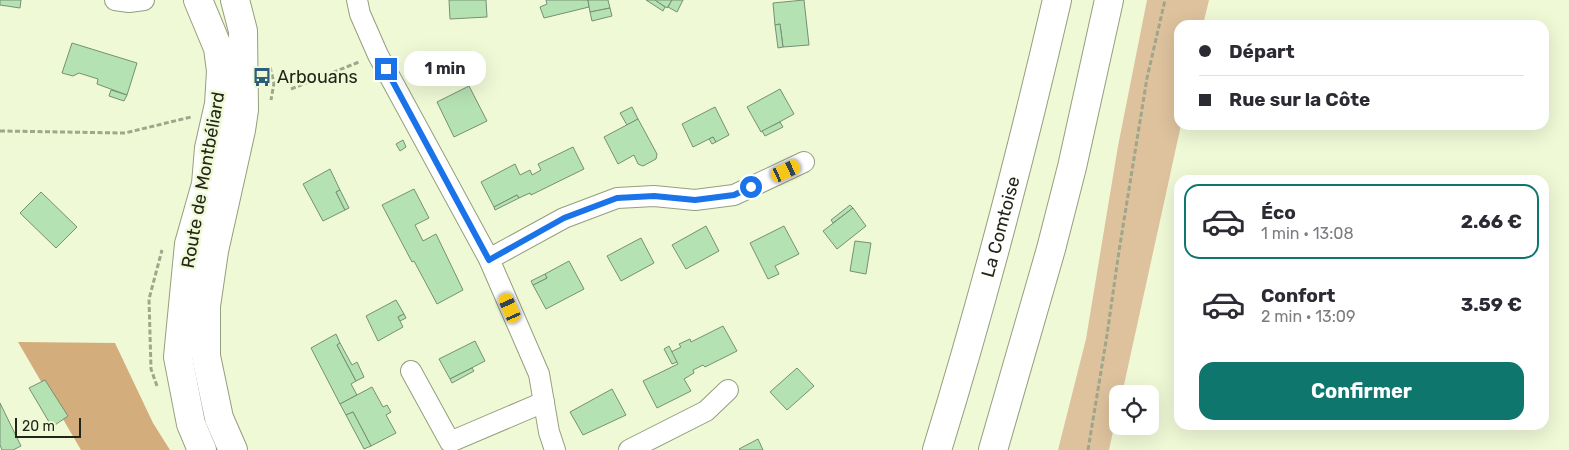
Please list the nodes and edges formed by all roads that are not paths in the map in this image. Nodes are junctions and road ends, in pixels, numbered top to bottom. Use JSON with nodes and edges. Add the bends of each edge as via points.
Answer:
{"nodes":[{"id":1,"x":115,"y":0,"type":"edge"},
{"id":2,"x":144,"y":0,"type":"edge"},
{"id":3,"x":198,"y":0,"type":"edge"},
{"id":4,"x":235,"y":0,"type":"edge"},
{"id":5,"x":357,"y":0,"type":"edge"},
{"id":6,"x":1057,"y":0,"type":"edge"},
{"id":7,"x":1109,"y":0,"type":"edge"},
{"id":8,"x":804,"y":162,"type":"dead end"},
{"id":9,"x":489,"y":260,"type":"junction"},
{"id":10,"x":411,"y":371,"type":"dead end"},
{"id":11,"x":728,"y":390,"type":"dead end"},
{"id":12,"x":544,"y":402,"type":"junction"},
{"id":13,"x":448,"y":446,"type":"edge"},
{"id":14,"x":202,"y":450,"type":"edge"},
{"id":15,"x":233,"y":450,"type":"edge"},
{"id":16,"x":555,"y":450,"type":"edge"},
{"id":17,"x":629,"y":450,"type":"edge"},
{"id":18,"x":937,"y":450,"type":"edge"},
{"id":19,"x":993,"y":450,"type":"edge"}],
"edges":[{"from":1,"to":2,"type":"street"},
{"from":3,"to":14,"type":"main road","name":"Route de Montbéliard","via":[[218,48],[220,96],[209,148],[206,184],[188,244],[178,357],[191,424]]},
{"from":4,"to":15,"type":"main road","name":"Route de Montbéliard","via":[[242,31],[244,110],[214,251],[206,306],[206,356],[219,418]]},
{"from":5,"to":9,"type":"street","via":[[378,55]]},
{"from":6,"to":18,"type":"main road","name":"La Comtoise","via":[[1001,232]]},
{"from":7,"to":19,"type":"main road","via":[[1051,250]]},
{"from":8,"to":9,"type":"street","via":[[734,195],[695,200],[654,196],[617,198],[564,218]]},
{"from":9,"to":12,"type":"street","via":[[539,374]]},
{"from":10,"to":13,"type":"street"},
{"from":11,"to":17,"type":"street","via":[[706,411]]},
{"from":12,"to":13,"type":"street"},
{"from":12,"to":16,"type":"street"}]}
